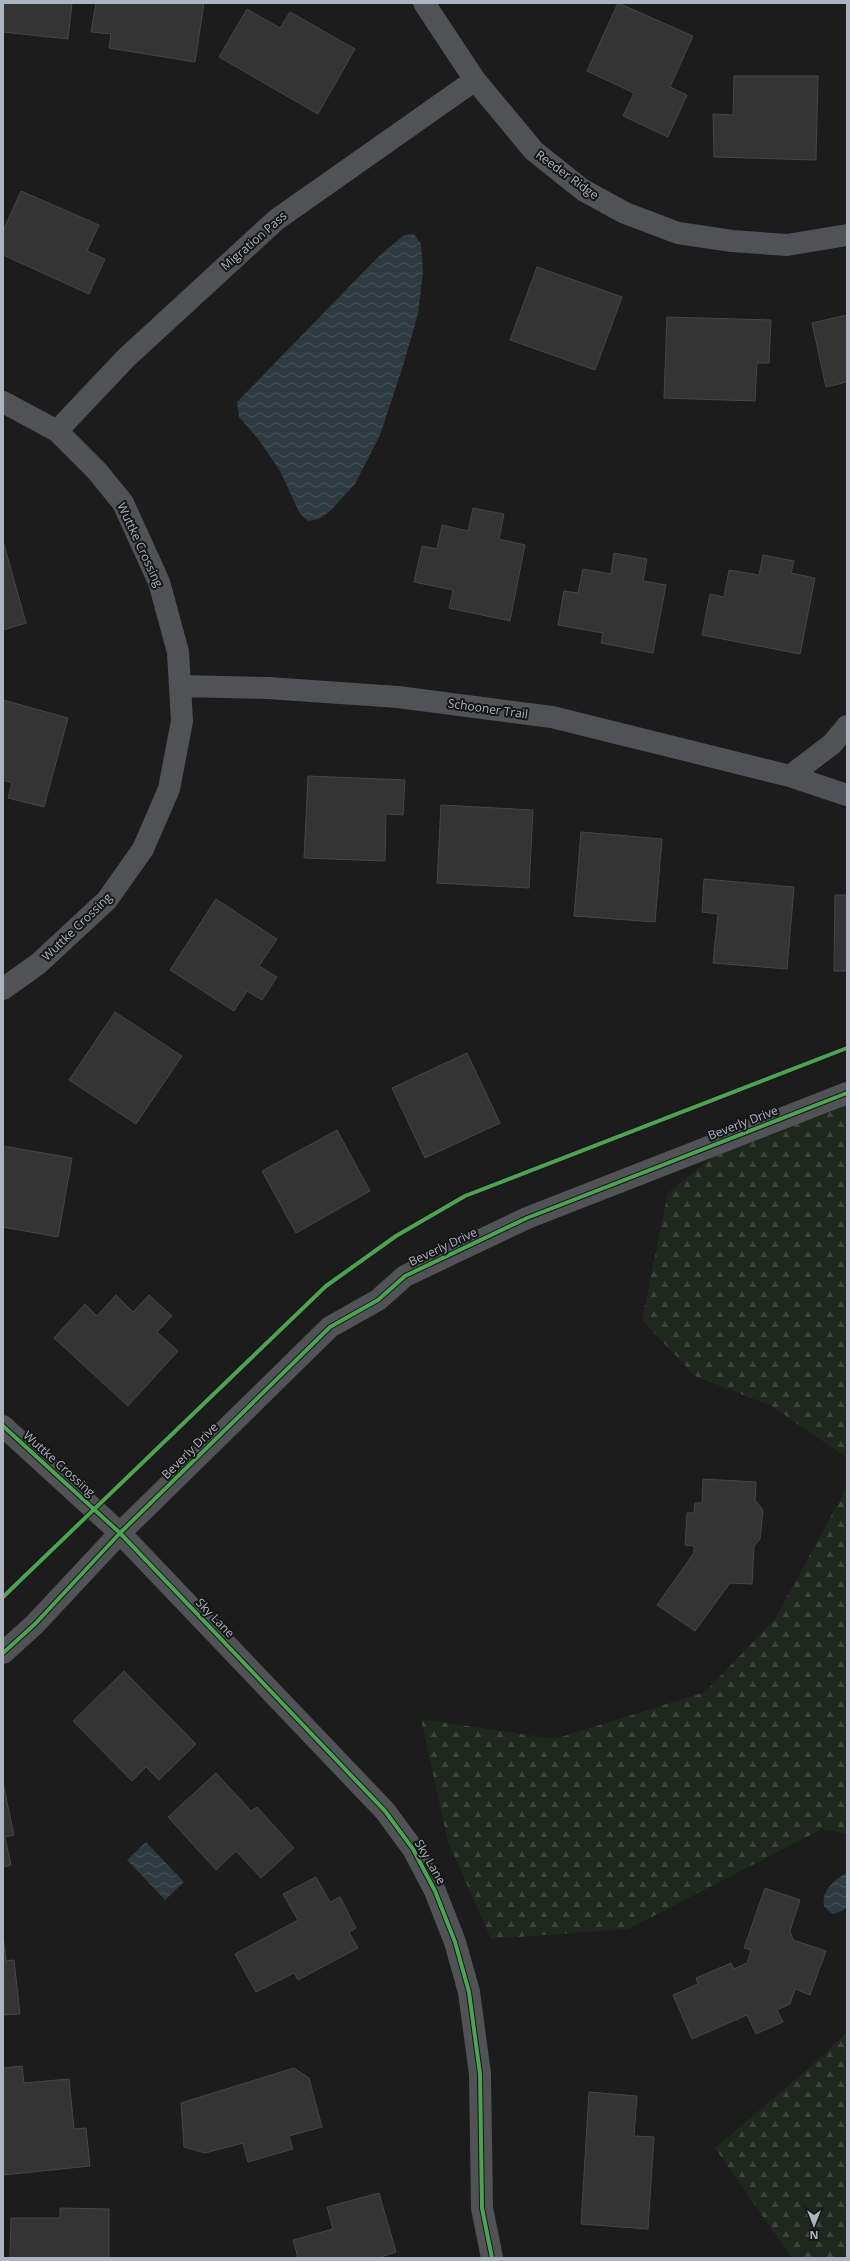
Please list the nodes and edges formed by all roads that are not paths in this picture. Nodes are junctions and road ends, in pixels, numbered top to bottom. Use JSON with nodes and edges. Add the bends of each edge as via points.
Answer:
{"nodes":[{"id":1,"x":424,"y":3,"type":"edge"},
{"id":2,"x":475,"y":80,"type":"junction"},
{"id":3,"x":847,"y":235,"type":"edge"},
{"id":4,"x":3,"y":402,"type":"edge"},
{"id":5,"x":57,"y":431,"type":"junction"},
{"id":6,"x":180,"y":686,"type":"junction"},
{"id":7,"x":847,"y":726,"type":"edge"},
{"id":8,"x":790,"y":776,"type":"junction"},
{"id":9,"x":847,"y":795,"type":"edge"},
{"id":10,"x":3,"y":989,"type":"edge"},
{"id":11,"x":847,"y":1094,"type":"edge"},
{"id":12,"x":3,"y":1426,"type":"edge"},
{"id":13,"x":120,"y":1533,"type":"junction"},
{"id":14,"x":3,"y":1653,"type":"edge"},
{"id":15,"x":492,"y":2258,"type":"edge"}],
"edges":[{"from":1,"to":2,"type":"street","name":"Reeder Ridge"},
{"from":2,"to":3,"type":"street","name":"Reeder Ridge","via":[[534,151],[584,190],[624,213],[678,234],[732,241],[787,245]]},
{"from":2,"to":5,"type":"street","name":"Migration Pass","via":[[276,220],[126,358]]},
{"from":4,"to":5,"type":"street","name":"Wuttke Crossing"},
{"from":5,"to":6,"type":"street","name":"Wuttke Crossing","via":[[97,471],[123,503],[159,582],[178,652]]},
{"from":6,"to":8,"type":"street","name":"Schooner Trail","via":[[268,688],[398,697],[552,717]]},
{"from":6,"to":10,"type":"street","name":"Wuttke Crossing","via":[[182,721],[169,789],[142,849],[107,900],[38,964]]},
{"from":7,"to":8,"type":"street","via":[[832,744]]},
{"from":8,"to":9,"type":"street","name":"Schooner Trail"},
{"from":11,"to":13,"type":"street","name":"Beverly Drive","via":[[527,1218],[405,1276],[378,1300],[330,1327]]},
{"from":12,"to":13,"type":"street","name":"Wuttke Crossing"},
{"from":13,"to":14,"type":"street","name":"Beverly Drive","via":[[35,1624]]},
{"from":13,"to":15,"type":"street","name":"Sky Lane","via":[[385,1811],[413,1849],[435,1891],[455,1942],[469,1992],[480,2074],[482,2208]]}]}
